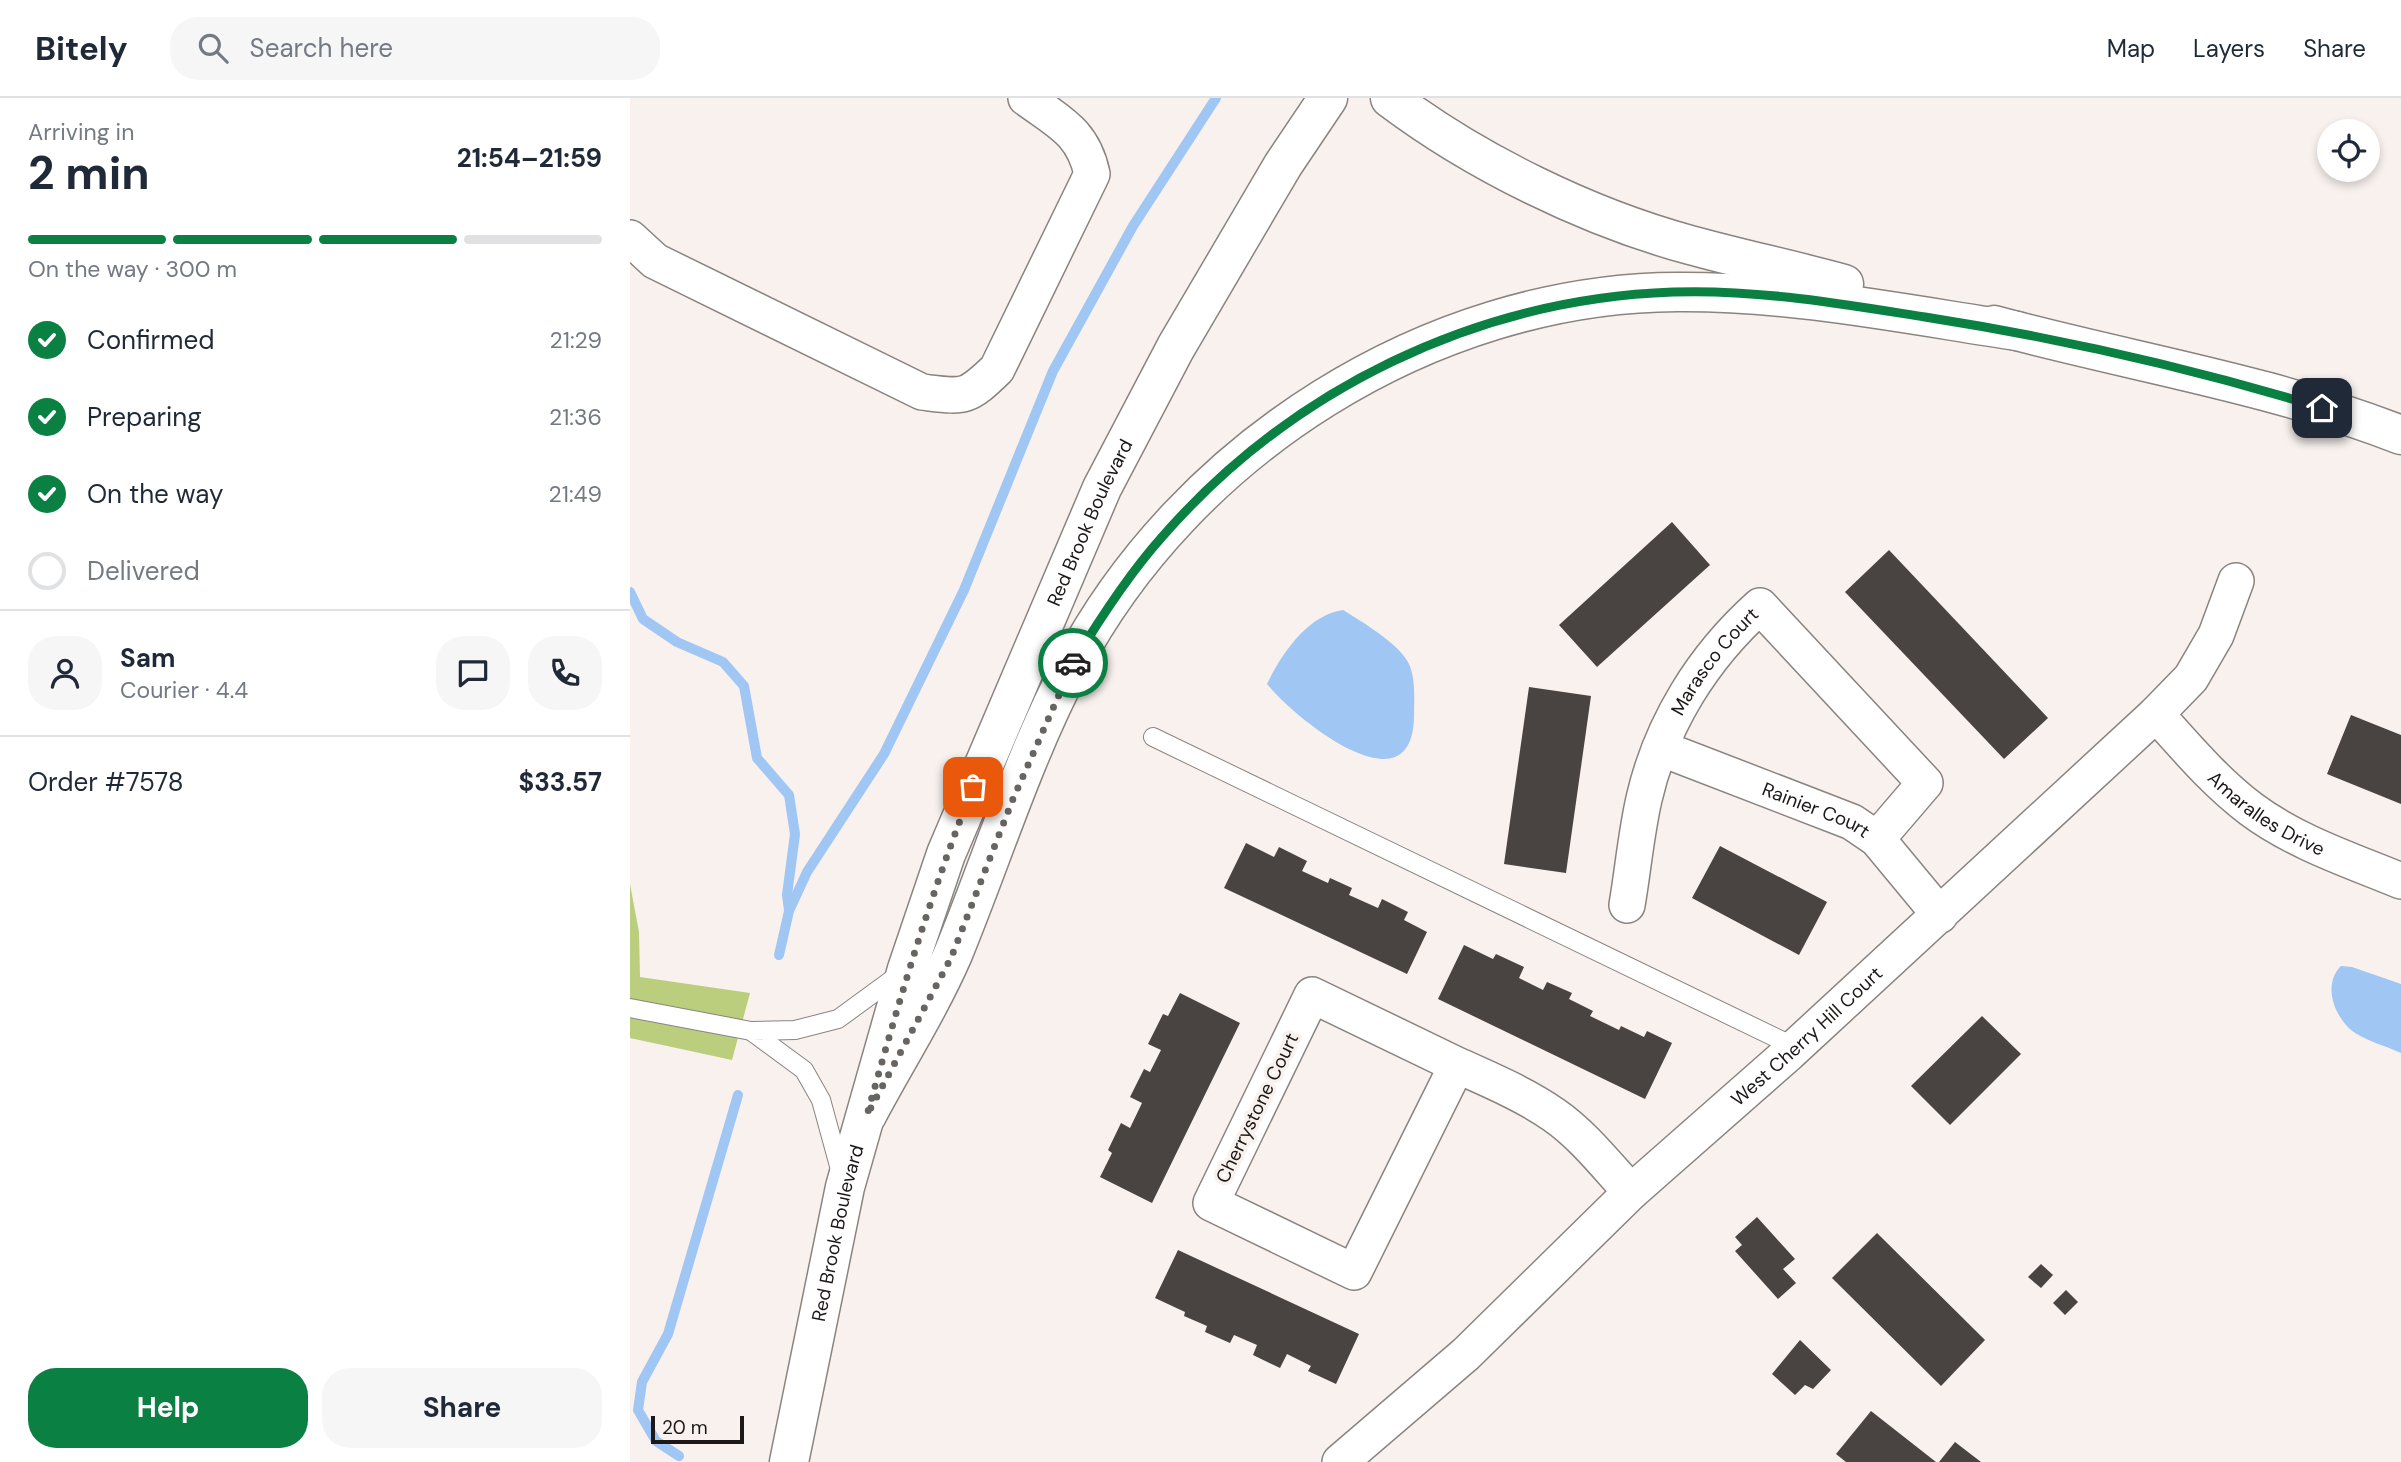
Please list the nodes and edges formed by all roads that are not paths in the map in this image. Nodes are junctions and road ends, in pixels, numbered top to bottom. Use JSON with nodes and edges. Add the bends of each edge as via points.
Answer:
{"nodes":[{"id":1,"x":1026,"y":98,"type":"edge"},
{"id":2,"x":1328,"y":98,"type":"edge"},
{"id":3,"x":1390,"y":98,"type":"edge"},
{"id":4,"x":630,"y":238,"type":"edge"},
{"id":5,"x":2017,"y":331,"type":"junction"},
{"id":6,"x":2401,"y":435,"type":"edge"},
{"id":7,"x":2236,"y":581,"type":"dead end"},
{"id":8,"x":2156,"y":714,"type":"junction"},
{"id":9,"x":1153,"y":737,"type":"dead end"},
{"id":10,"x":1660,"y":748,"type":"junction"},
{"id":11,"x":1877,"y":839,"type":"junction"},
{"id":12,"x":2401,"y":881,"type":"edge"},
{"id":13,"x":1627,"y":905,"type":"dead end"},
{"id":14,"x":1940,"y":915,"type":"junction"},
{"id":15,"x":907,"y":969,"type":"junction"},
{"id":16,"x":630,"y":1008,"type":"edge"},
{"id":17,"x":751,"y":1031,"type":"junction"},
{"id":18,"x":1795,"y":1047,"type":"junction"},
{"id":19,"x":1457,"y":1065,"type":"junction"},
{"id":20,"x":867,"y":1115,"type":"junction"},
{"id":21,"x":845,"y":1187,"type":"junction"},
{"id":22,"x":1631,"y":1192,"type":"junction"},
{"id":23,"x":789,"y":1462,"type":"edge"},
{"id":24,"x":1340,"y":1462,"type":"edge"}],
"edges":[{"from":1,"to":4,"type":"street","via":[[1067,127],[1087,151],[1092,174],[997,369],[973,392],[922,392],[655,261]]},
{"from":2,"to":15,"type":"main road","name":"Red Brook Boulevard","via":[[1176,347],[1102,488],[986,755]]},
{"from":3,"to":5,"type":"main road","via":[[1464,147],[1604,216],[1688,245]]},
{"from":5,"to":6,"type":"main road","via":[[2187,369]]},
{"from":5,"to":20,"type":"main road","via":[[1749,293],[1613,297],[1543,307],[1474,327],[1407,354],[1322,398],[1214,482],[1160,538],[1101,616],[1070,667],[1045,724],[951,958]]},
{"from":7,"to":8,"type":"street","name":"West Cherry Hill Court","via":[[2216,635],[2191,678]]},
{"from":8,"to":12,"type":"street","name":"Amaralles Drive","via":[[2213,777],[2253,810],[2305,842]]},
{"from":8,"to":14,"type":"street","name":"West Cherry Hill Court"},
{"from":9,"to":18,"type":"lane"},
{"from":10,"to":11,"type":"street","name":"Rainier Court","via":[[1811,804]]},
{"from":10,"to":11,"type":"street","name":"Marasco Court","via":[[1706,663],[1760,606],[1925,783]]},
{"from":10,"to":13,"type":"street","name":"Marasco Court","via":[[1644,798]]},
{"from":11,"to":14,"type":"street","name":"Rainier Court"},
{"from":14,"to":18,"type":"street","name":"West Cherry Hill Court"},
{"from":15,"to":17,"type":"lane","via":[[838,1019],[796,1030]]},
{"from":15,"to":20,"type":"main road","name":"Red Brook Boulevard"},
{"from":16,"to":17,"type":"lane"},
{"from":17,"to":21,"type":"lane","via":[[804,1070],[821,1100]]},
{"from":18,"to":22,"type":"street","name":"West Cherry Hill Court"},
{"from":19,"to":19,"type":"street","name":"Cherrystone Court","via":[[1354,1272],[1211,1203],[1312,995]]},
{"from":19,"to":22,"type":"street","name":"Cherrystone Court","via":[[1555,1116]]},
{"from":20,"to":21,"type":"main road","name":"Red Brook Boulevard"},
{"from":21,"to":23,"type":"main road","name":"Red Brook Boulevard"},
{"from":22,"to":24,"type":"street","name":"West Cherry Hill Court","via":[[1466,1354]]}]}
